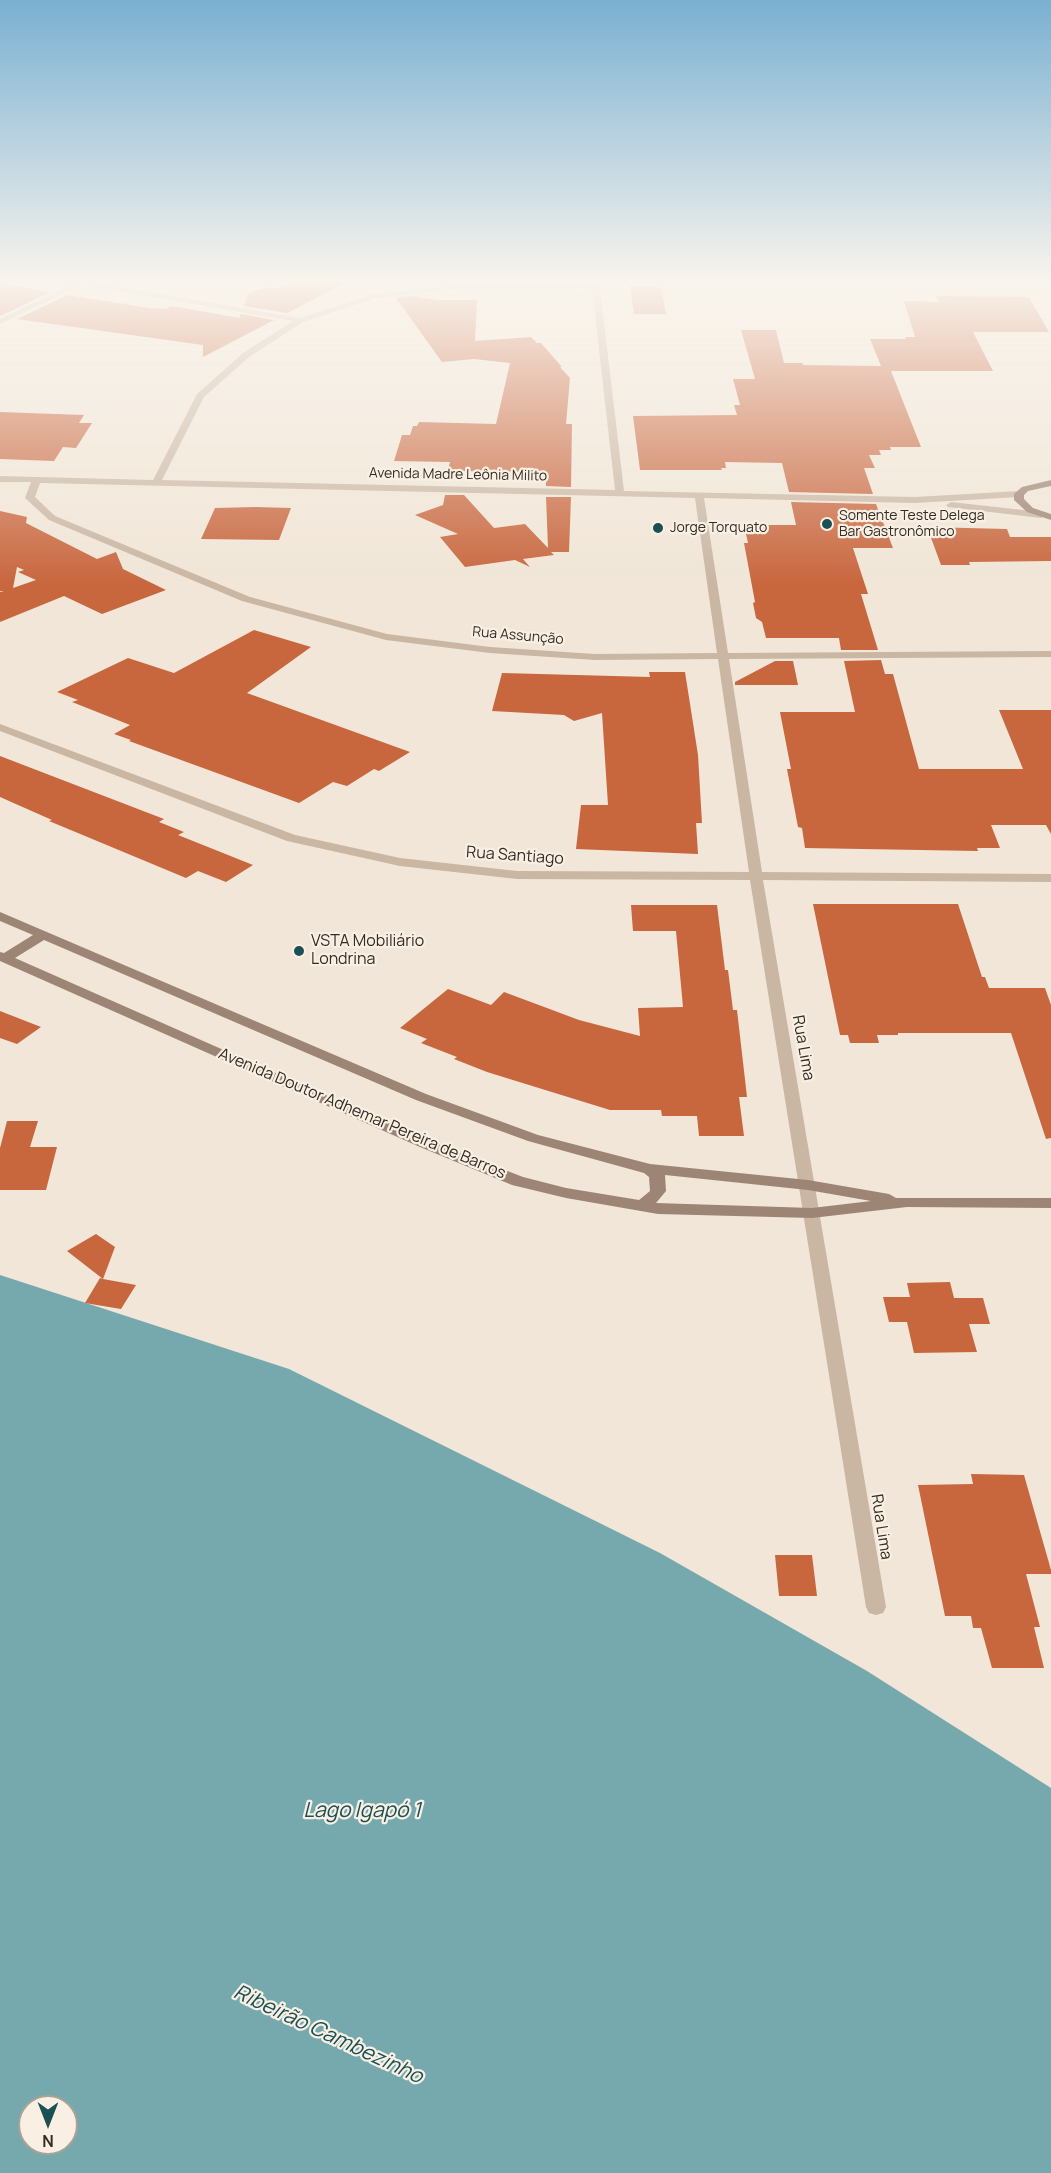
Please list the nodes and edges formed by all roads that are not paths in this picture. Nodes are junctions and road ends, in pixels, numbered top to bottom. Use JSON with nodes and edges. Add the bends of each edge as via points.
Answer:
{"nodes":[{"id":1,"x":216,"y":381,"type":"edge"},
{"id":2,"x":607,"y":381,"type":"edge"},
{"id":3,"x":0,"y":479,"type":"edge"},
{"id":4,"x":36,"y":480,"type":"junction"},
{"id":5,"x":156,"y":482,"type":"junction"},
{"id":6,"x":1051,"y":483,"type":"edge"},
{"id":7,"x":620,"y":492,"type":"junction"},
{"id":8,"x":699,"y":494,"type":"junction"},
{"id":9,"x":1019,"y":494,"type":"junction"},
{"id":10,"x":915,"y":500,"type":"junction"},
{"id":11,"x":1046,"y":516,"type":"edge"},
{"id":12,"x":1051,"y":654,"type":"edge"},
{"id":13,"x":724,"y":657,"type":"junction"},
{"id":14,"x":0,"y":727,"type":"edge"},
{"id":15,"x":756,"y":878,"type":"junction"},
{"id":16,"x":1051,"y":878,"type":"edge"},
{"id":17,"x":0,"y":916,"type":"edge"},
{"id":18,"x":43,"y":934,"type":"junction"},
{"id":19,"x":2,"y":957,"type":"edge"},
{"id":20,"x":650,"y":1168,"type":"junction"},
{"id":21,"x":808,"y":1185,"type":"junction"},
{"id":22,"x":907,"y":1202,"type":"junction"},
{"id":23,"x":1051,"y":1203,"type":"edge"},
{"id":24,"x":642,"y":1206,"type":"junction"},
{"id":25,"x":812,"y":1213,"type":"junction"},
{"id":26,"x":876,"y":1606,"type":"dead end"}],
"edges":[{"from":1,"to":5,"type":"street","via":[[200,396]]},
{"from":2,"to":7,"type":"street"},
{"from":3,"to":4,"type":"street","name":"Avenida Madre Leônia Milito"},
{"from":4,"to":5,"type":"street","name":"Avenida Madre Leônia Milito"},
{"from":4,"to":13,"type":"street","name":"Rua Assunção","via":[[30,498],[52,518],[246,599],[386,637],[572,656]]},
{"from":5,"to":7,"type":"street","name":"Avenida Madre Leônia Milito"},
{"from":6,"to":9,"type":"street"},
{"from":7,"to":8,"type":"street","name":"Avenida Madre Leônia Milito"},
{"from":8,"to":10,"type":"street","name":"Avenida Madre Leônia Milito"},
{"from":8,"to":13,"type":"street","name":"Rua Lima"},
{"from":9,"to":10,"type":"street","name":"Avenida Madre Leônia Milito"},
{"from":9,"to":11,"type":"street","via":[[1022,505]]},
{"from":10,"to":11,"type":"street","name":"Avenida Madre Leônia Milito"},
{"from":12,"to":13,"type":"street","name":"Rua Assunção"},
{"from":13,"to":15,"type":"street","name":"Rua Lima"},
{"from":14,"to":15,"type":"street","name":"Rua Santiago","via":[[291,838],[400,862],[517,875]]},
{"from":15,"to":16,"type":"street","name":"Rua Santiago"},
{"from":15,"to":21,"type":"street","name":"Rua Lima"},
{"from":17,"to":18,"type":"street"},
{"from":18,"to":19,"type":"street"},
{"from":18,"to":20,"type":"street","via":[[421,1096],[533,1138]]},
{"from":19,"to":24,"type":"street","name":"Avenida Doutor Adhemar Pereira de Barros","via":[[518,1181]]},
{"from":20,"to":21,"type":"street"},
{"from":20,"to":24,"type":"street","via":[[657,1176],[658,1191]]},
{"from":21,"to":22,"type":"street"},
{"from":21,"to":25,"type":"street","name":"Rua Lima"},
{"from":22,"to":23,"type":"street"},
{"from":22,"to":25,"type":"street","name":"Avenida Doutor Adhemar Pereira de Barros"},
{"from":24,"to":25,"type":"street","name":"Avenida Doutor Adhemar Pereira de Barros"},
{"from":25,"to":26,"type":"street","name":"Rua Lima"}]}
